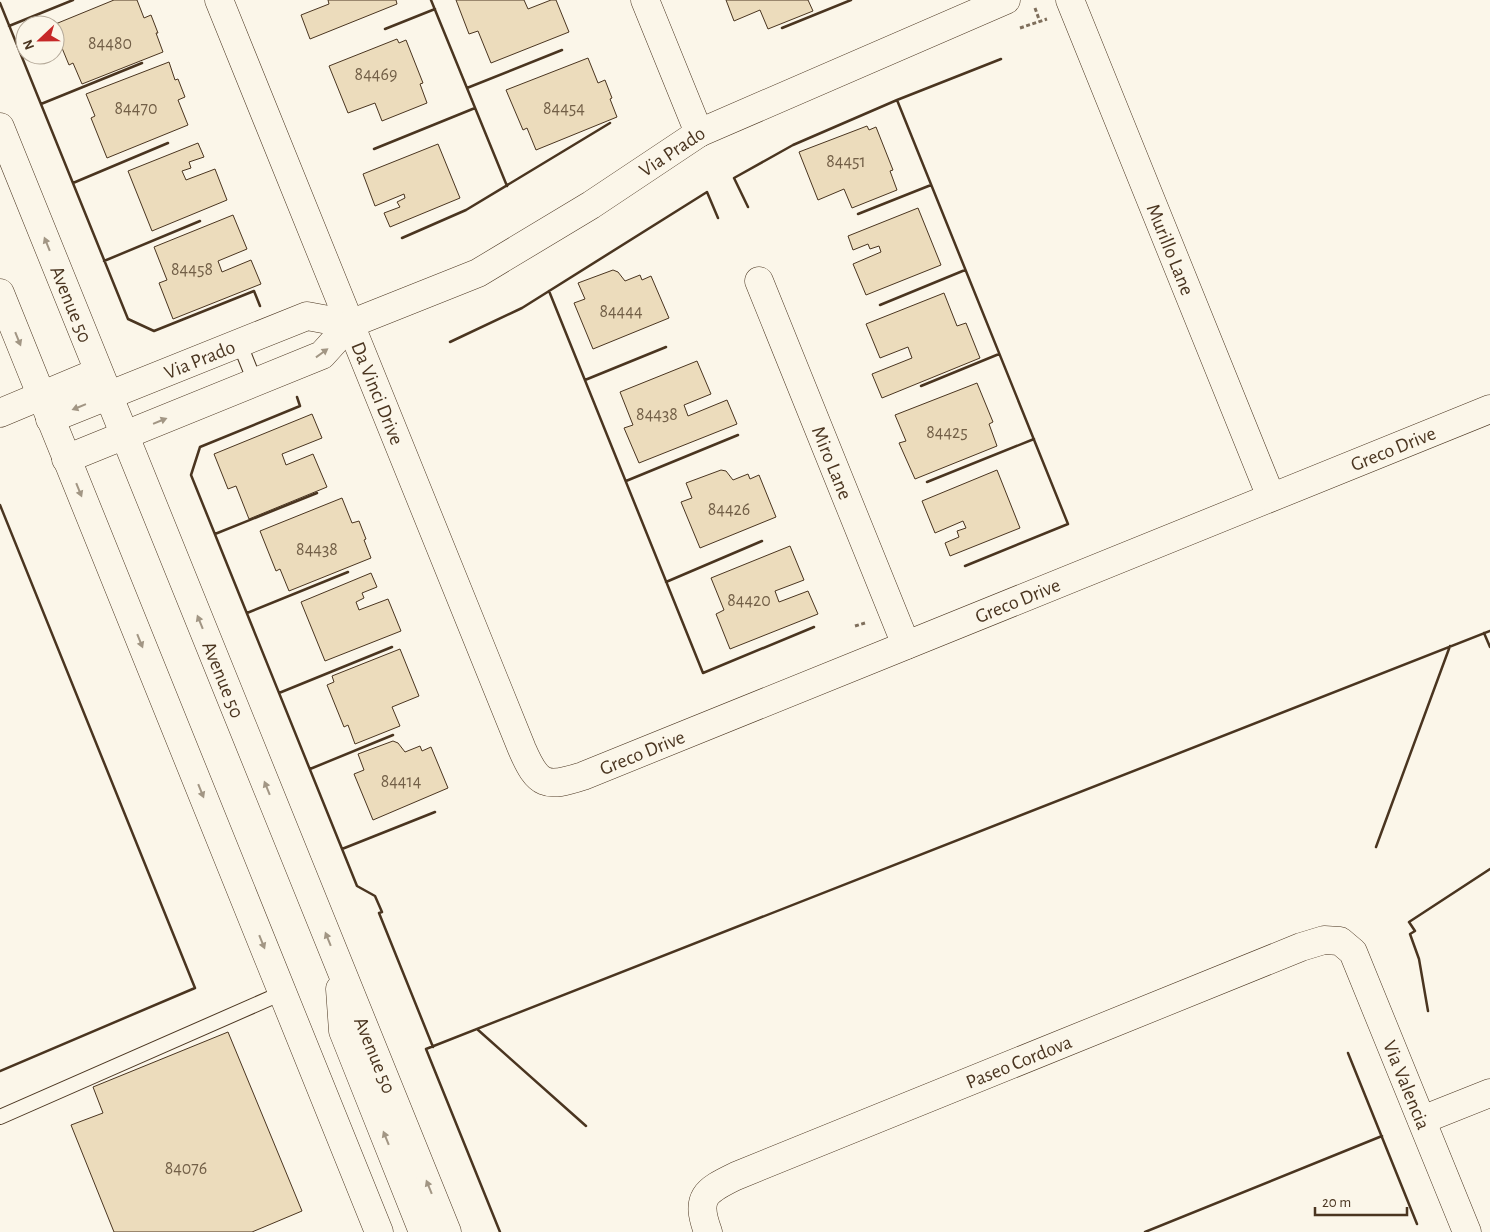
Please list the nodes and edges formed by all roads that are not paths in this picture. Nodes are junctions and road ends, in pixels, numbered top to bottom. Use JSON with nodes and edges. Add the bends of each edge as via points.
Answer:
{"nodes":[{"id":1,"x":219,"y":0,"type":"edge"},
{"id":2,"x":645,"y":0,"type":"edge"},
{"id":3,"x":1006,"y":0,"type":"edge"},
{"id":4,"x":1070,"y":0,"type":"edge"},
{"id":5,"x":0,"y":127,"type":"edge"},
{"id":6,"x":699,"y":133,"type":"junction"},
{"id":7,"x":759,"y":280,"type":"dead end"},
{"id":8,"x":0,"y":293,"type":"edge"},
{"id":9,"x":350,"y":324,"type":"junction"},
{"id":10,"x":239,"y":342,"type":"junction"},
{"id":11,"x":256,"y":382,"type":"junction"},
{"id":12,"x":103,"y":384,"type":"junction"},
{"id":13,"x":46,"y":408,"type":"junction"},
{"id":14,"x":1490,"y":409,"type":"edge"},
{"id":15,"x":0,"y":413,"type":"edge"},
{"id":16,"x":124,"y":435,"type":"junction"},
{"id":17,"x":66,"y":458,"type":"junction"},
{"id":18,"x":1271,"y":498,"type":"junction"},
{"id":19,"x":906,"y":645,"type":"junction"},
{"id":20,"x":544,"y":782,"type":"joint"},
{"id":21,"x":1340,"y":941,"type":"joint"},
{"id":22,"x":339,"y":965,"type":"junction"},
{"id":23,"x":282,"y":993,"type":"junction"},
{"id":24,"x":1490,"y":1093,"type":"edge"},
{"id":25,"x":0,"y":1117,"type":"edge"},
{"id":26,"x":1422,"y":1120,"type":"junction"},
{"id":27,"x":379,"y":1232,"type":"edge"},
{"id":28,"x":423,"y":1232,"type":"edge"},
{"id":29,"x":447,"y":1232,"type":"edge"},
{"id":30,"x":708,"y":1232,"type":"edge"},
{"id":31,"x":1467,"y":1232,"type":"edge"}],
"edges":[{"from":1,"to":9,"type":"street","name":"Da Vinci Drive"},
{"from":2,"to":6,"type":"street"},
{"from":3,"to":6,"type":"street","name":"Via Prado"},
{"from":4,"to":18,"type":"street","name":"Murillo Lane"},
{"from":12,"to":5,"type":"street","name":"Avenue 50","one_way":true},
{"from":6,"to":9,"type":"street","name":"Via Prado","via":[[591,205],[478,273]]},
{"from":7,"to":19,"type":"street","name":"Miro Lane"},
{"from":8,"to":13,"type":"street","one_way":true},
{"from":9,"to":10,"type":"street","name":"Via Prado","via":[[306,316]]},
{"from":11,"to":9,"type":"street","name":"Via Prado","one_way":true,"via":[[322,355]]},
{"from":9,"to":20,"type":"street","name":"Da Vinci Drive","via":[[522,749],[531,770]]},
{"from":10,"to":11,"type":"lane"},
{"from":10,"to":12,"type":"street","name":"Via Prado"},
{"from":16,"to":11,"type":"street","name":"Via Prado","one_way":true},
{"from":12,"to":13,"type":"street","name":"Via Prado"},
{"from":12,"to":16,"type":"street","name":"Avenue 50"},
{"from":13,"to":15,"type":"street","name":"Via Prado"},
{"from":13,"to":17,"type":"street"},
{"from":14,"to":18,"type":"street","name":"Greco Drive"},
{"from":16,"to":17,"type":"street","name":"Via Prado"},
{"from":22,"to":16,"type":"street","name":"Avenue 50","one_way":true},
{"from":17,"to":23,"type":"street","one_way":true},
{"from":18,"to":19,"type":"street","name":"Greco Drive"},
{"from":19,"to":20,"type":"street","name":"Greco Drive","via":[[583,776],[560,783]]},
{"from":21,"to":26,"type":"street","name":"Via Valencia","via":[[1353,952]]},
{"from":21,"to":30,"type":"street","name":"Paseo Cordova","via":[[1324,940],[1301,947],[714,1186],[703,1198],[702,1216]]},
{"from":28,"to":22,"type":"street","one_way":true,"via":[[343,1031]]},
{"from":29,"to":22,"type":"street","name":"Avenue 50","one_way":true},
{"from":23,"to":25,"type":"lane"},
{"from":23,"to":27,"type":"street"},
{"from":24,"to":26,"type":"street"},
{"from":26,"to":31,"type":"street","name":"Via Valencia"}]}
